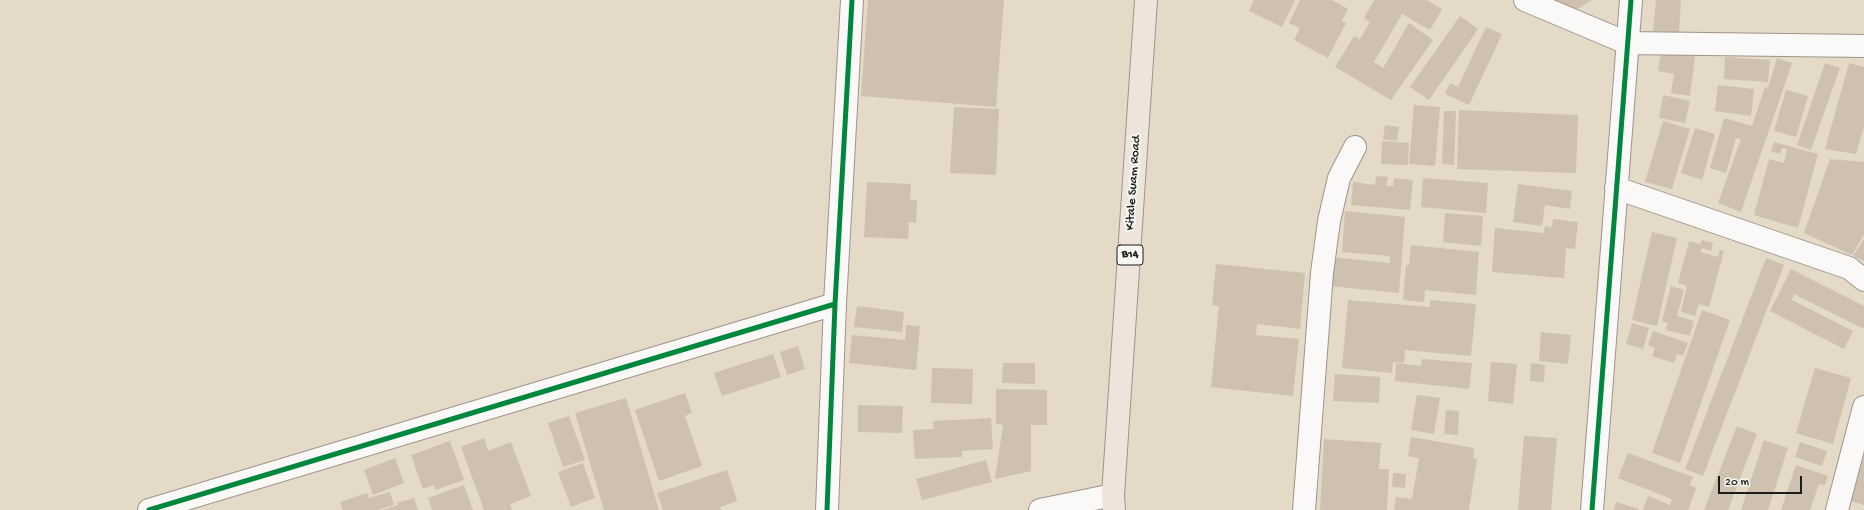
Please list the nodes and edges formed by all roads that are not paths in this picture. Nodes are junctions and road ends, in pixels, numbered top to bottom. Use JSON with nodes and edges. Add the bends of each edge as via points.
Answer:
{"nodes":[{"id":1,"x":852,"y":0,"type":"edge"},
{"id":2,"x":1146,"y":0,"type":"edge"},
{"id":3,"x":1525,"y":0,"type":"edge"},
{"id":4,"x":1631,"y":0,"type":"edge"},
{"id":5,"x":1627,"y":43,"type":"junction"},
{"id":6,"x":1864,"y":46,"type":"edge"},
{"id":7,"x":1355,"y":147,"type":"dead end"},
{"id":8,"x":1616,"y":188,"type":"junction"},
{"id":9,"x":1864,"y":280,"type":"edge"},
{"id":10,"x":835,"y":304,"type":"junction"},
{"id":11,"x":1864,"y":408,"type":"edge"},
{"id":12,"x":1113,"y":503,"type":"edge"},
{"id":13,"x":148,"y":510,"type":"edge"},
{"id":14,"x":827,"y":510,"type":"edge"},
{"id":15,"x":1040,"y":510,"type":"edge"},
{"id":16,"x":1304,"y":510,"type":"edge"},
{"id":17,"x":1592,"y":510,"type":"edge"},
{"id":18,"x":1837,"y":510,"type":"edge"}],
"edges":[{"from":1,"to":10,"type":"street"},
{"from":2,"to":12,"type":"highway","name":"Kitale Suam Road","number":"B14"},
{"from":3,"to":5,"type":"street"},
{"from":4,"to":5,"type":"street"},
{"from":5,"to":6,"type":"street"},
{"from":5,"to":8,"type":"street"},
{"from":7,"to":16,"type":"street","via":[[1339,178],[1329,221],[1322,274]]},
{"from":8,"to":9,"type":"street","via":[[1849,268]]},
{"from":8,"to":17,"type":"street"},
{"from":10,"to":13,"type":"street"},
{"from":10,"to":14,"type":"street"},
{"from":11,"to":18,"type":"street"},
{"from":12,"to":15,"type":"street"}]}
